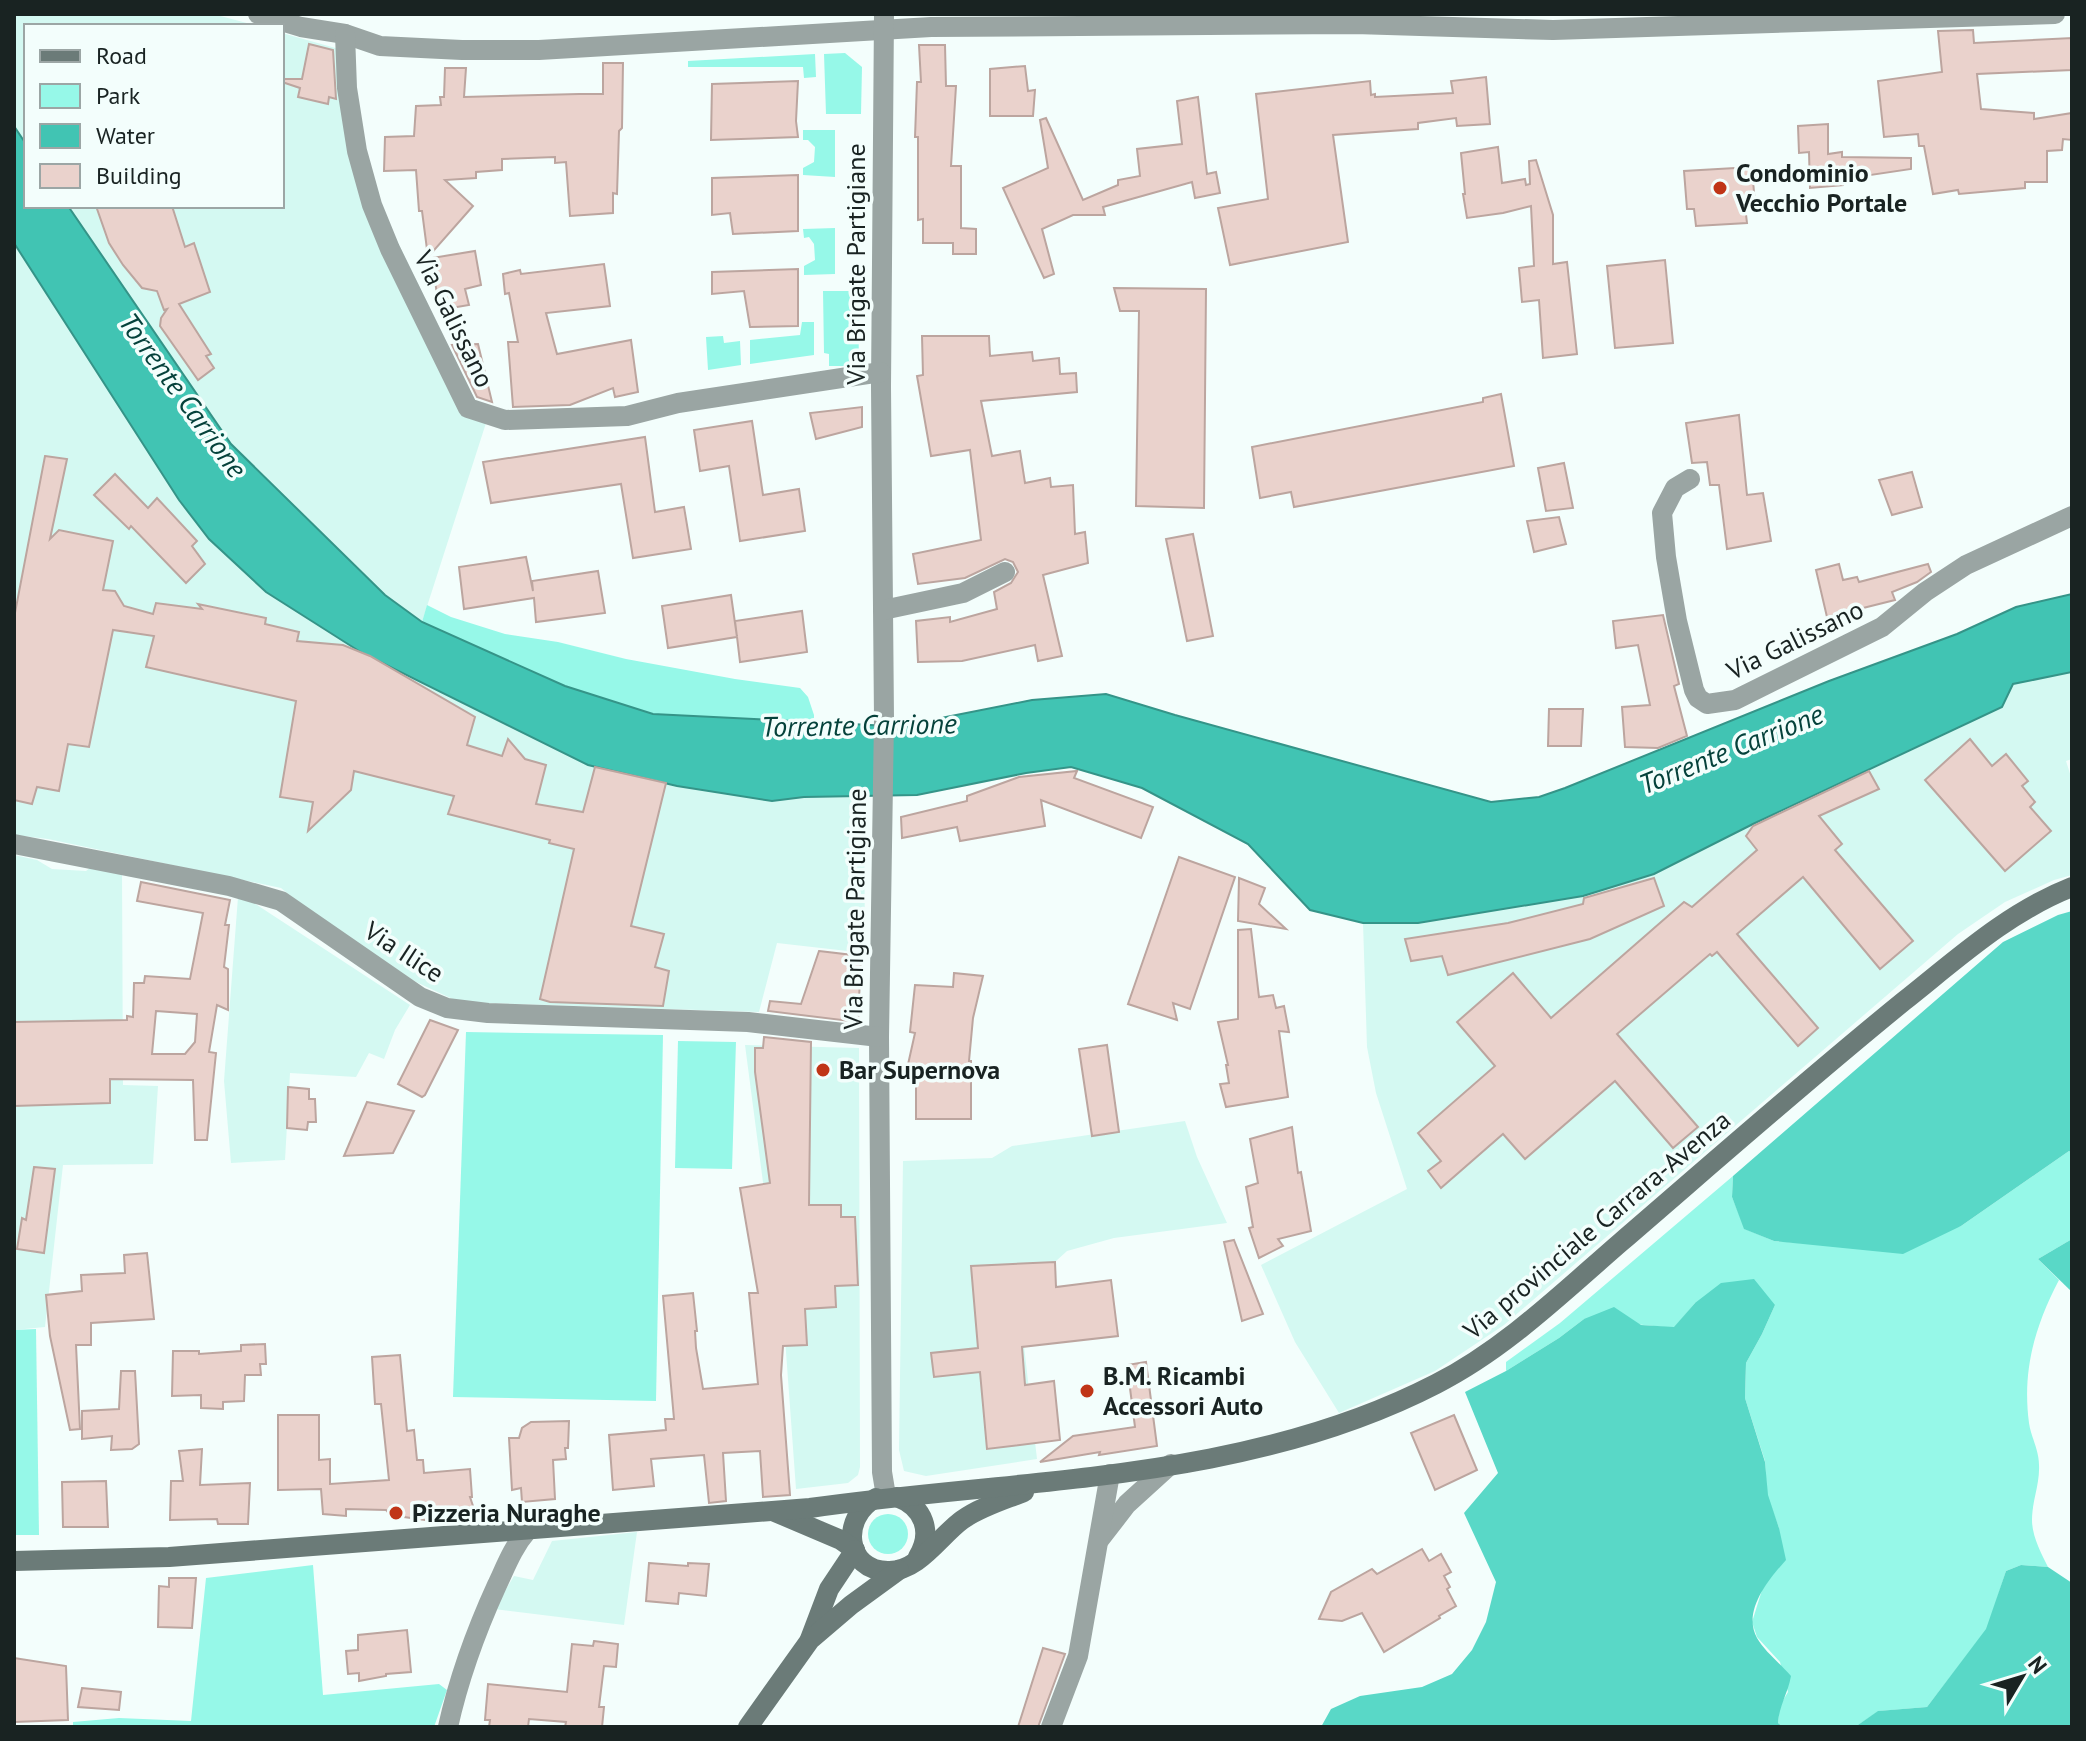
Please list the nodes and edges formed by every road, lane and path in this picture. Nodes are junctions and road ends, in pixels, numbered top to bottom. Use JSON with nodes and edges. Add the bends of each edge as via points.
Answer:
{"nodes":[{"id":1,"x":258,"y":14,"type":"edge"},
{"id":2,"x":2055,"y":14,"type":"edge"},
{"id":3,"x":884,"y":22,"type":"edge"},
{"id":4,"x":345,"y":34,"type":"junction"},
{"id":5,"x":881,"y":372,"type":"junction"},
{"id":6,"x":1690,"y":479,"type":"dead end"},
{"id":7,"x":2072,"y":516,"type":"edge"},
{"id":8,"x":1005,"y":572,"type":"dead end"},
{"id":9,"x":883,"y":610,"type":"junction"},
{"id":10,"x":14,"y":844,"type":"edge"},
{"id":11,"x":2072,"y":887,"type":"edge"},
{"id":12,"x":879,"y":1037,"type":"junction"},
{"id":13,"x":1171,"y":1464,"type":"junction"},
{"id":14,"x":1110,"y":1474,"type":"junction"},
{"id":15,"x":1045,"y":1484,"type":"junction"},
{"id":16,"x":886,"y":1497,"type":"junction"},
{"id":17,"x":771,"y":1510,"type":"junction"},
{"id":18,"x":527,"y":1531,"type":"junction"},
{"id":19,"x":1098,"y":1542,"type":"junction"},
{"id":20,"x":855,"y":1550,"type":"junction"},
{"id":21,"x":14,"y":1561,"type":"edge"},
{"id":22,"x":906,"y":1567,"type":"junction"},
{"id":23,"x":810,"y":1640,"type":"junction"},
{"id":24,"x":448,"y":1727,"type":"edge"},
{"id":25,"x":748,"y":1727,"type":"edge"},
{"id":26,"x":1051,"y":1727,"type":"edge"}],
"edges":[{"from":1,"to":4,"type":"street"},
{"from":2,"to":3,"type":"street","via":[[1553,30]]},
{"from":3,"to":4,"type":"street","via":[[679,43],[462,50],[380,46]]},
{"from":3,"to":5,"type":"street","name":"Via Brigate Partigiane"},
{"from":4,"to":5,"type":"street","name":"Via Galissano","via":[[347,88],[372,205],[468,408],[505,420],[627,416],[678,403]]},
{"from":5,"to":9,"type":"street","name":"Via Brigate Partigiane"},
{"from":6,"to":7,"type":"street","name":"Via Galissano","via":[[1675,488],[1662,513],[1677,621],[1694,690],[1707,704],[1735,700],[1882,627],[1966,565]]},
{"from":8,"to":9,"type":"street","via":[[963,593]]},
{"from":9,"to":12,"type":"street","name":"Via Brigate Partigiane"},
{"from":10,"to":12,"type":"street","name":"Via Ilice","via":[[281,901],[420,997],[447,1008],[748,1022]]},
{"from":11,"to":13,"type":"main road","name":"Via provinciale Carrara-Avenza","via":[[2040,900],[1987,935],[1829,1062],[1492,1350],[1438,1384],[1356,1421]]},
{"from":12,"to":16,"type":"street","name":"Via Brigate Partigiane"},
{"from":13,"to":14,"type":"main road","name":"Via provinciale Carrara-Avenza"},
{"from":13,"to":19,"type":"street","via":[[1127,1504]]},
{"from":14,"to":15,"type":"main road","name":"Via provinciale Carrara-Avenza"},
{"from":14,"to":19,"type":"street"},
{"from":15,"to":16,"type":"main road","name":"Via provinciale Carrara-Avenza"},
{"from":15,"to":22,"type":"main road","name":"Via provinciale Carrara-Avenza","via":[[963,1519]]},
{"from":16,"to":17,"type":"main road","name":"Via provinciale Carrara-Avenza"},
{"from":16,"to":20,"type":"main road","via":[[867,1503],[854,1520]]},
{"from":16,"to":22,"type":"main road","via":[[916,1507],[926,1526],[924,1547]]},
{"from":17,"to":18,"type":"main road","name":"Via provinciale Carrara-Avenza"},
{"from":17,"to":20,"type":"main road"},
{"from":18,"to":21,"type":"main road","name":"Via provinciale Carrara-Avenza","via":[[169,1557]]},
{"from":18,"to":24,"type":"street","via":[[487,1607],[460,1676]]},
{"from":19,"to":26,"type":"street","via":[[1078,1656]]},
{"from":20,"to":22,"type":"main road","via":[[878,1570]]},
{"from":20,"to":23,"type":"main road","via":[[829,1589]]},
{"from":22,"to":23,"type":"main road","name":"Via provinciale Carrara-Avenza"},
{"from":23,"to":25,"type":"main road"}]}
